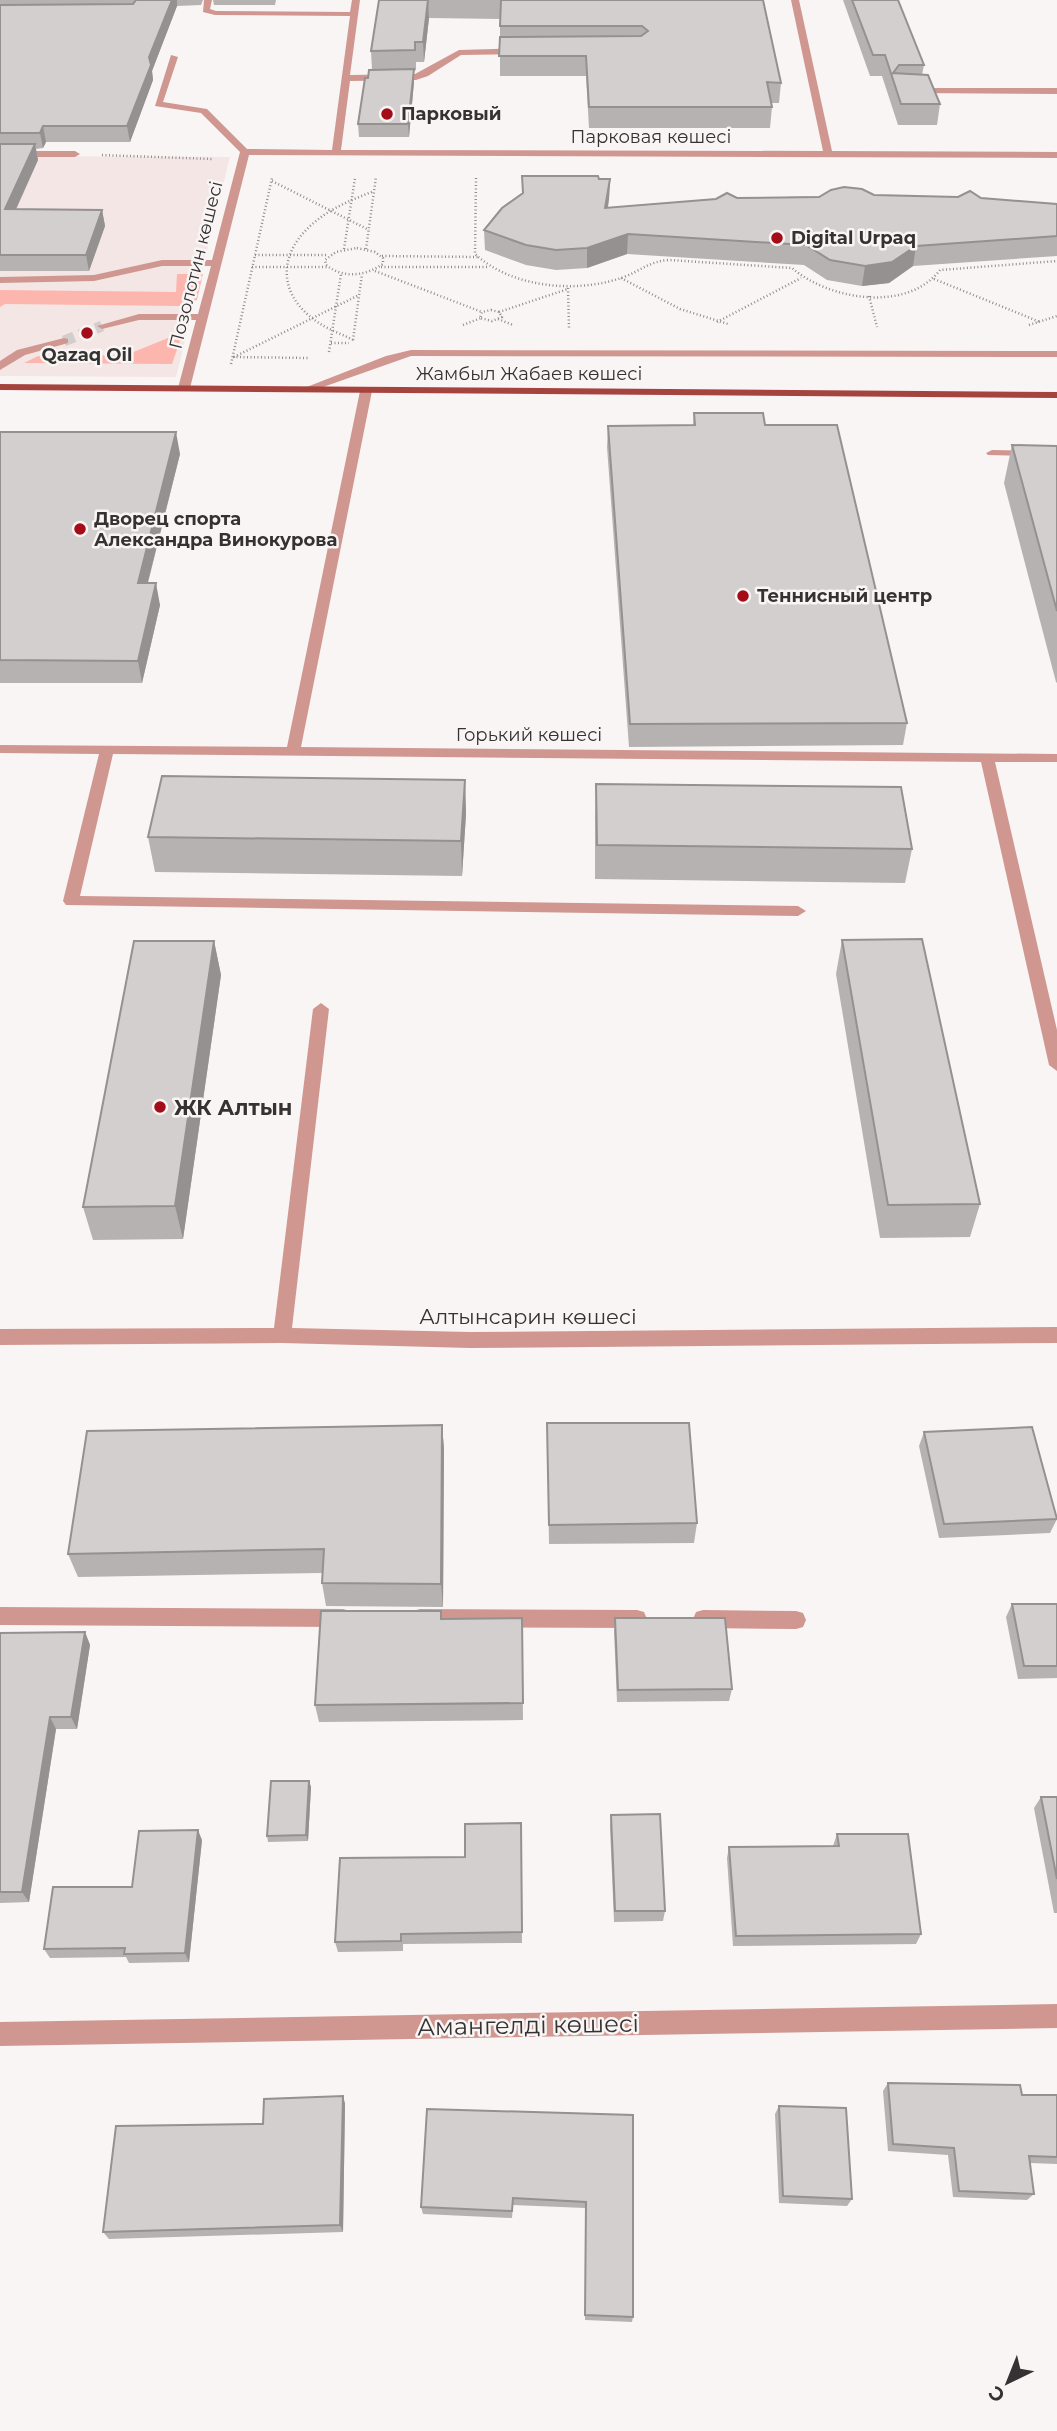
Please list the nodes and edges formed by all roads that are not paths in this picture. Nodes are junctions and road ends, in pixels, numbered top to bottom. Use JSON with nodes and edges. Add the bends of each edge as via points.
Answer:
{"nodes":[{"id":1,"x":208,"y":0,"type":"edge"},
{"id":2,"x":356,"y":0,"type":"edge"},
{"id":3,"x":795,"y":0,"type":"edge"},
{"id":4,"x":354,"y":14,"type":"junction"},
{"id":5,"x":530,"y":51,"type":"edge"},
{"id":6,"x":174,"y":57,"type":"dead end"},
{"id":7,"x":348,"y":78,"type":"junction"},
{"id":8,"x":909,"y":91,"type":"edge"},
{"id":9,"x":1057,"y":91,"type":"edge"},
{"id":10,"x":336,"y":152,"type":"junction"},
{"id":11,"x":0,"y":154,"type":"edge"},
{"id":12,"x":75,"y":154,"type":"road end"},
{"id":13,"x":828,"y":154,"type":"junction"},
{"id":14,"x":1057,"y":155,"type":"edge"},
{"id":15,"x":244,"y":156,"type":"junction"},
{"id":16,"x":217,"y":263,"type":"junction"},
{"id":17,"x":0,"y":280,"type":"edge"},
{"id":18,"x":203,"y":317,"type":"junction"},
{"id":19,"x":102,"y":326,"type":"tunnel mouth"},
{"id":20,"x":64,"y":341,"type":"tunnel mouth"},
{"id":21,"x":1057,"y":354,"type":"edge"},
{"id":22,"x":0,"y":368,"type":"edge"},
{"id":23,"x":0,"y":387,"type":"edge"},
{"id":24,"x":184,"y":388,"type":"junction"},
{"id":25,"x":305,"y":390,"type":"junction"},
{"id":26,"x":366,"y":391,"type":"junction"},
{"id":27,"x":1057,"y":395,"type":"edge"},
{"id":28,"x":992,"y":453,"type":"dead end"},
{"id":29,"x":1057,"y":454,"type":"edge"},
{"id":30,"x":0,"y":749,"type":"edge"},
{"id":31,"x":107,"y":750,"type":"junction"},
{"id":32,"x":293,"y":753,"type":"junction"},
{"id":33,"x":987,"y":758,"type":"junction"},
{"id":34,"x":1057,"y":758,"type":"edge"},
{"id":35,"x":798,"y":911,"type":"dead end"},
{"id":36,"x":321,"y":1009,"type":"dead end"},
{"id":37,"x":1057,"y":1065,"type":"edge"},
{"id":38,"x":282,"y":1335,"type":"junction"},
{"id":39,"x":1057,"y":1335,"type":"edge"},
{"id":40,"x":0,"y":1337,"type":"edge"},
{"id":41,"x":0,"y":1616,"type":"edge"},
{"id":42,"x":363,"y":1618,"type":"edge"},
{"id":43,"x":405,"y":1618,"type":"edge"},
{"id":44,"x":657,"y":1619,"type":"edge"},
{"id":45,"x":685,"y":1619,"type":"edge"},
{"id":46,"x":796,"y":1620,"type":"dead end"},
{"id":47,"x":1057,"y":2016,"type":"edge"},
{"id":48,"x":0,"y":2034,"type":"edge"}],
"edges":[{"from":1,"to":4,"type":"street","via":[[206,10],[215,13]]},
{"from":2,"to":4,"type":"street"},
{"from":3,"to":13,"type":"street"},
{"from":4,"to":7,"type":"street"},
{"from":5,"to":7,"type":"street","via":[[467,52],[421,76]]},
{"from":6,"to":15,"type":"street","via":[[158,104],[204,111]]},
{"from":7,"to":10,"type":"street"},
{"from":8,"to":9,"type":"street"},
{"from":10,"to":13,"type":"street","name":"Парковая көшесі"},
{"from":10,"to":15,"type":"street","name":"Парковая көшесі"},
{"from":11,"to":12,"type":"street"},
{"from":13,"to":14,"type":"street","name":"Парковая көшесі"},
{"from":15,"to":16,"type":"street","name":"Позолотин көшесі"},
{"from":16,"to":17,"type":"street","via":[[162,263],[94,278]]},
{"from":16,"to":18,"type":"street","name":"Позолотин көшесі"},
{"from":18,"to":19,"type":"street","via":[[139,317]]},
{"from":18,"to":24,"type":"street","name":"Позолотин көшесі"},
{"from":20,"to":22,"type":"street","via":[[21,352]]},
{"from":21,"to":25,"type":"street","via":[[411,353]]},
{"from":23,"to":24,"type":"main road","name":"Жамбыл Жабаев көшесі"},
{"from":24,"to":25,"type":"main road","name":"Жамбыл Жабаев көшесі"},
{"from":25,"to":26,"type":"main road","name":"Жамбыл Жабаев көшесі"},
{"from":26,"to":27,"type":"main road","name":"Жамбыл Жабаев көшесі"},
{"from":26,"to":32,"type":"street"},
{"from":28,"to":29,"type":"street"},
{"from":30,"to":31,"type":"street","name":"Горький көшесі"},
{"from":31,"to":32,"type":"street","name":"Горький көшесі"},
{"from":31,"to":35,"type":"street","via":[[71,901]]},
{"from":32,"to":33,"type":"street","name":"Горький көшесі"},
{"from":33,"to":34,"type":"street","name":"Горький көшесі"},
{"from":33,"to":37,"type":"street"},
{"from":36,"to":38,"type":"street"},
{"from":38,"to":39,"type":"street","name":"Алтынсарин көшесі","via":[[470,1340]]},
{"from":38,"to":40,"type":"street","name":"Алтынсарин көшесі"},
{"from":41,"to":42,"type":"street"},
{"from":43,"to":44,"type":"street"},
{"from":45,"to":46,"type":"street"},
{"from":47,"to":48,"type":"street","name":"Амангелді көшесі"}]}
